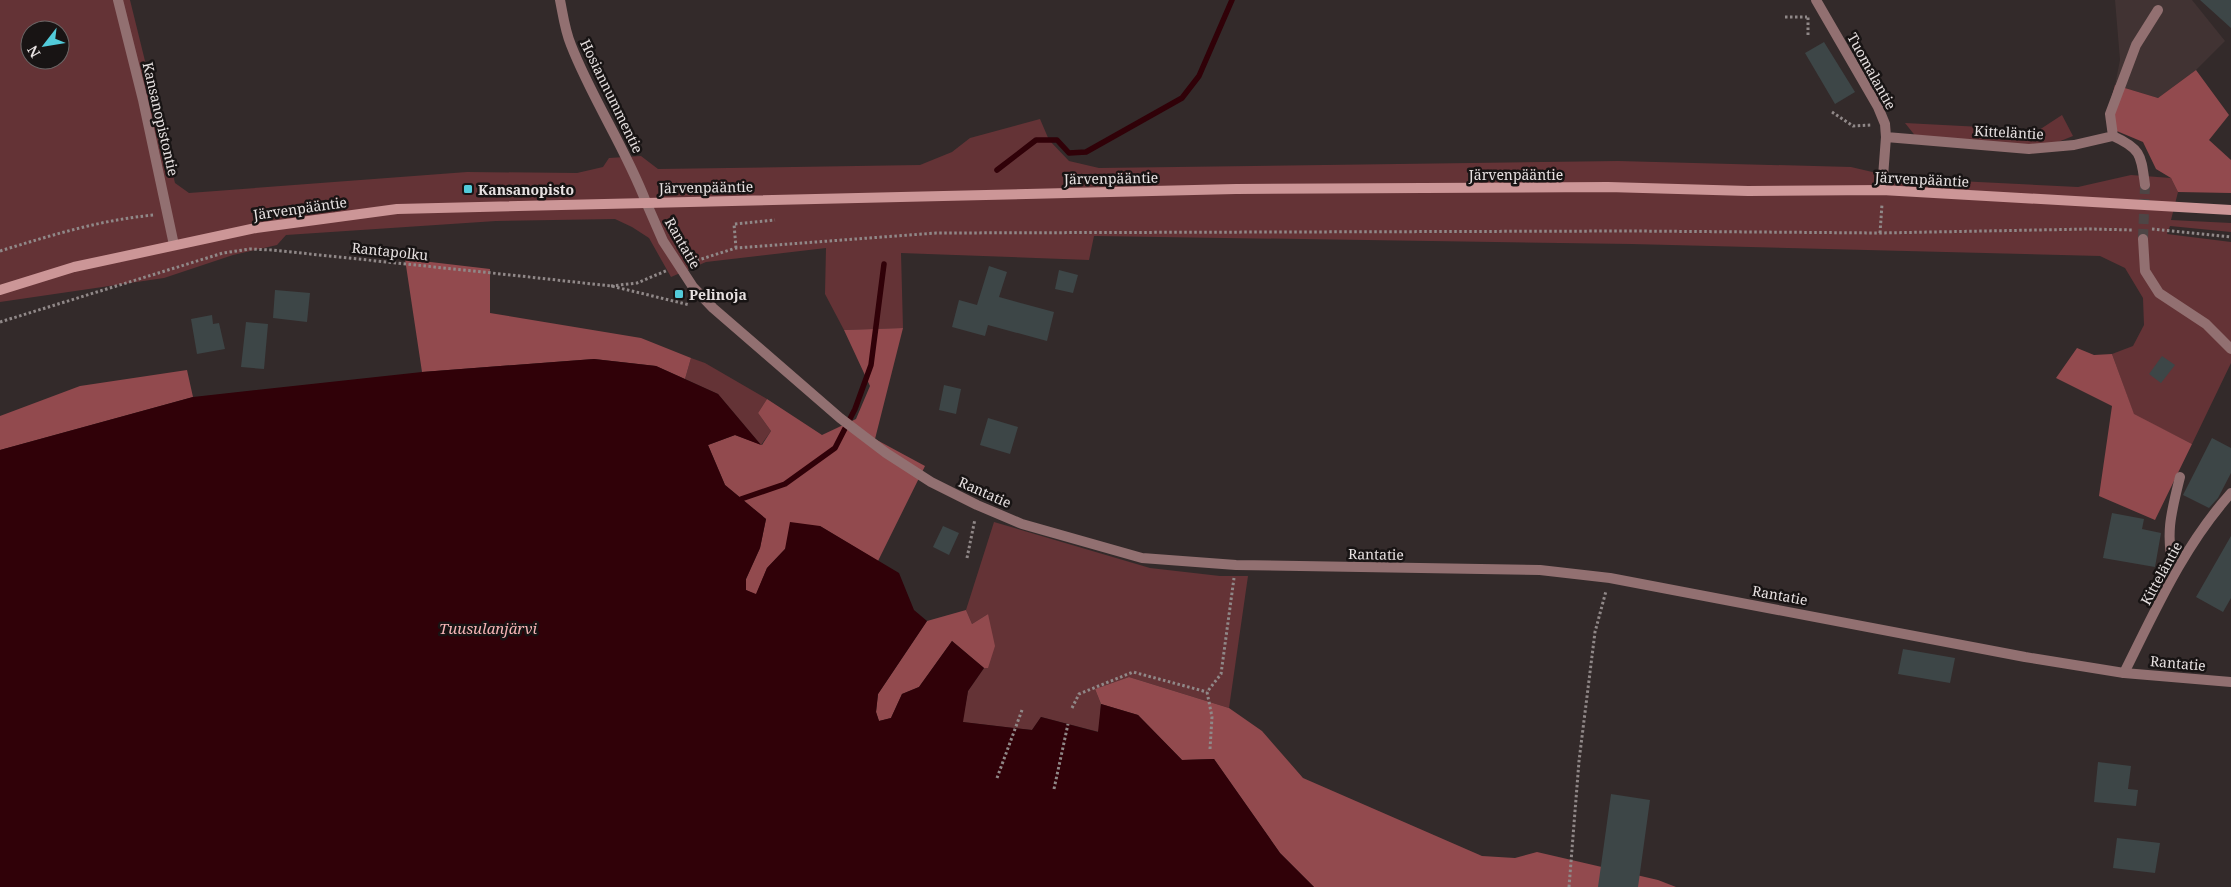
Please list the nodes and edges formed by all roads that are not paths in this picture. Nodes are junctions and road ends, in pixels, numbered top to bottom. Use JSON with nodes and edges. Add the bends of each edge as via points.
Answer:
{"nodes":[{"id":1,"x":118,"y":0,"type":"edge"},
{"id":2,"x":560,"y":0,"type":"edge"},
{"id":3,"x":1816,"y":0,"type":"edge"},
{"id":4,"x":2158,"y":10,"type":"dead end"},
{"id":5,"x":2113,"y":136,"type":"junction"},
{"id":6,"x":1886,"y":137,"type":"junction"},
{"id":7,"x":2145,"y":186,"type":"tunnel mouth"},
{"id":8,"x":1882,"y":190,"type":"junction"},
{"id":9,"x":646,"y":202,"type":"junction"},
{"id":10,"x":2231,"y":210,"type":"edge"},
{"id":11,"x":2143,"y":234,"type":"tunnel mouth"},
{"id":12,"x":174,"y":245,"type":"junction"},
{"id":13,"x":0,"y":290,"type":"edge"},
{"id":14,"x":2231,"y":349,"type":"edge"},
{"id":15,"x":2180,"y":477,"type":"dead end"},
{"id":16,"x":2231,"y":493,"type":"edge"},
{"id":17,"x":2174,"y":571,"type":"junction"},
{"id":18,"x":2124,"y":673,"type":"junction"},
{"id":19,"x":2231,"y":682,"type":"edge"}],
"edges":[{"from":1,"to":12,"type":"street","name":"Kansanopistontie"},
{"from":2,"to":9,"type":"street","name":"Hosiannummentie","via":[[570,44]]},
{"from":3,"to":6,"type":"street","name":"Tuomalantie","via":[[1878,107]]},
{"from":4,"to":5,"type":"street","via":[[2136,46],[2110,114]]},
{"from":5,"to":6,"type":"street","name":"Kitteläntie","via":[[2074,145],[2029,149]]},
{"from":5,"to":7,"type":"street","via":[[2126,142],[2140,155]]},
{"from":6,"to":8,"type":"street","name":"Tuomalantie"},
{"from":8,"to":9,"type":"main road","name":"Järvenpääntie","via":[[1236,188]]},
{"from":8,"to":10,"type":"main road","name":"Järvenpääntie"},
{"from":9,"to":12,"type":"main road","name":"Järvenpääntie","via":[[397,209],[256,228]]},
{"from":9,"to":18,"type":"street","name":"Rantatie","via":[[663,241],[693,287],[712,308],[840,418],[931,482],[1022,524],[1142,558],[1236,565],[1540,570],[1610,578]]},
{"from":11,"to":14,"type":"street","via":[[2145,271],[2159,293],[2206,324]]},
{"from":12,"to":13,"type":"main road","name":"Järvenpääntie","via":[[74,267]]},
{"from":15,"to":17,"type":"street","via":[[2169,519]]},
{"from":16,"to":17,"type":"street","name":"Kitteläntie","via":[[2214,512]]},
{"from":17,"to":18,"type":"street","name":"Kitteläntie"},
{"from":18,"to":19,"type":"street","name":"Rantatie"}]}
